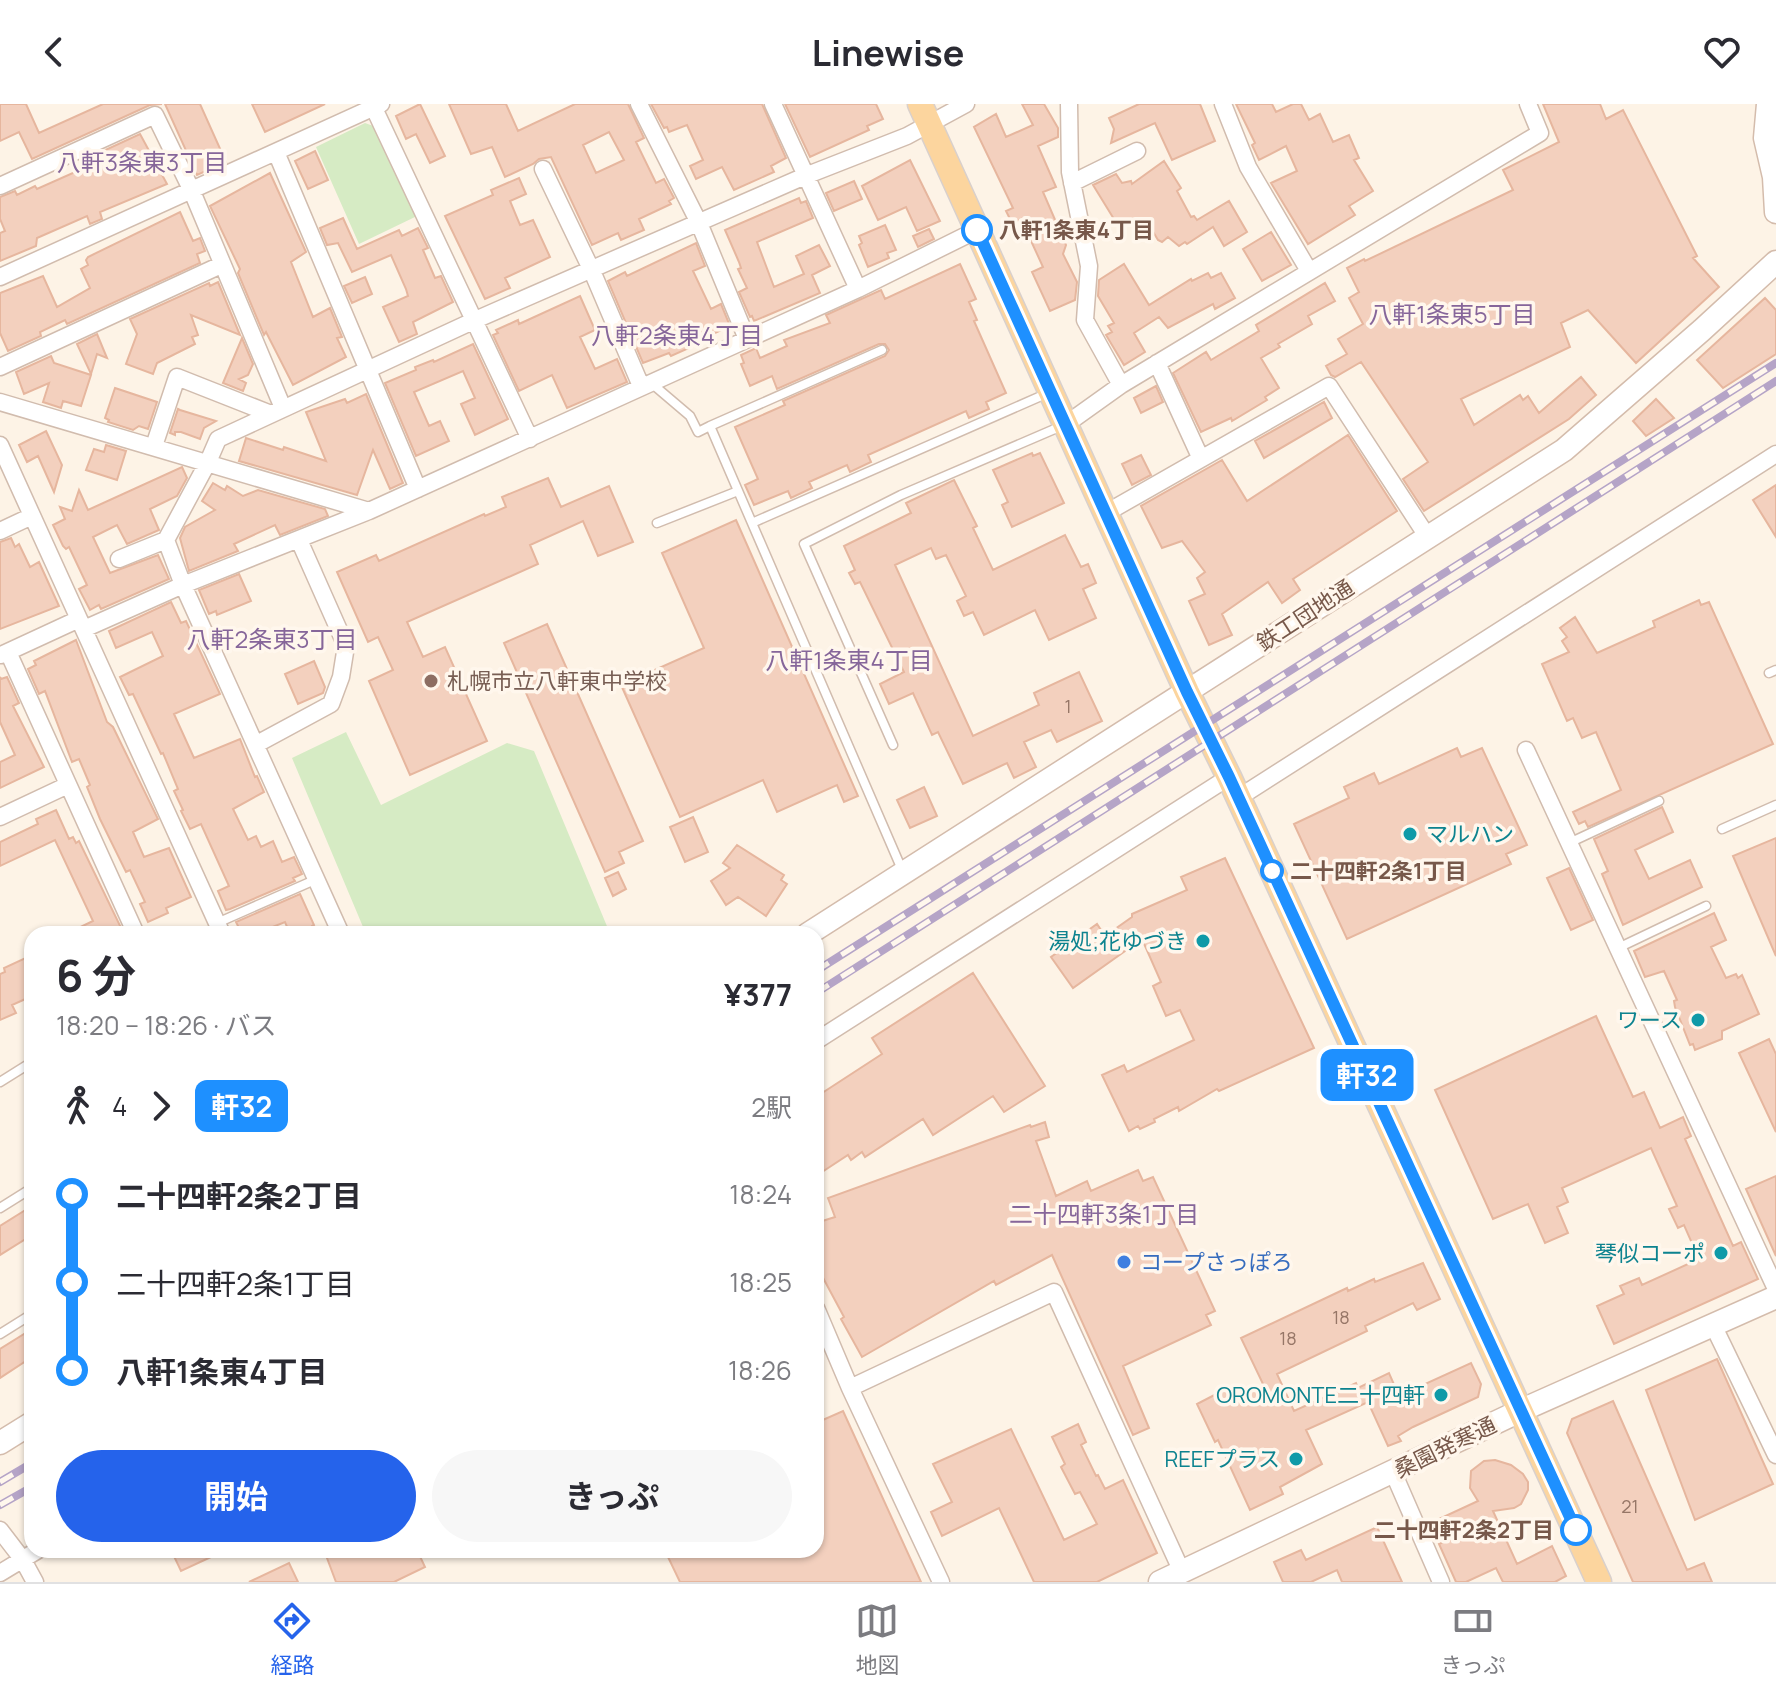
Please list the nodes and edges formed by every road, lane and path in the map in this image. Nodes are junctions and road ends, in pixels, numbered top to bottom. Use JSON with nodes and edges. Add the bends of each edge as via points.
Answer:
{"nodes":[{"id":1,"x":639,"y":104,"type":"edge"},
{"id":2,"x":773,"y":104,"type":"edge"},
{"id":3,"x":966,"y":104,"type":"edge"},
{"id":4,"x":1069,"y":104,"type":"edge"},
{"id":5,"x":1223,"y":104,"type":"edge"},
{"id":6,"x":1528,"y":104,"type":"edge"},
{"id":7,"x":1768,"y":104,"type":"edge"},
{"id":8,"x":376,"y":105,"type":"edge"},
{"id":9,"x":924,"y":113,"type":"edge"},
{"id":10,"x":1137,"y":151,"type":"dead end"},
{"id":11,"x":276,"y":152,"type":"junction"},
{"id":12,"x":543,"y":169,"type":"dead end"},
{"id":13,"x":805,"y":176,"type":"junction"},
{"id":14,"x":1072,"y":183,"type":"junction"},
{"id":15,"x":0,"y":186,"type":"edge"},
{"id":16,"x":191,"y":189,"type":"junction"},
{"id":17,"x":1776,"y":212,"type":"edge"},
{"id":18,"x":699,"y":223,"type":"junction"},
{"id":19,"x":977,"y":230,"type":"junction"},
{"id":20,"x":1776,"y":262,"type":"edge"},
{"id":21,"x":221,"y":265,"type":"junction"},
{"id":22,"x":592,"y":271,"type":"junction"},
{"id":23,"x":1309,"y":271,"type":"junction"},
{"id":24,"x":0,"y":277,"type":"edge"},
{"id":25,"x":858,"y":289,"type":"junction"},
{"id":26,"x":473,"y":321,"type":"junction"},
{"id":27,"x":747,"y":339,"type":"junction"},
{"id":28,"x":882,"y":350,"type":"dead end"},
{"id":29,"x":1157,"y":363,"type":"junction"},
{"id":30,"x":0,"y":367,"type":"edge"},
{"id":31,"x":367,"y":370,"type":"junction"},
{"id":32,"x":645,"y":384,"type":"junction"},
{"id":33,"x":1121,"y":385,"type":"junction"},
{"id":34,"x":1050,"y":392,"type":"junction"},
{"id":35,"x":0,"y":402,"type":"edge"},
{"id":36,"x":277,"y":411,"type":"junction"},
{"id":37,"x":1065,"y":425,"type":"junction"},
{"id":38,"x":710,"y":426,"type":"junction"},
{"id":39,"x":530,"y":439,"type":"junction"},
{"id":40,"x":0,"y":445,"type":"edge"},
{"id":41,"x":154,"y":446,"type":"junction"},
{"id":42,"x":1776,"y":454,"type":"edge"},
{"id":43,"x":1201,"y":459,"type":"junction"},
{"id":44,"x":208,"y":462,"type":"junction"},
{"id":45,"x":418,"y":489,"type":"junction"},
{"id":46,"x":738,"y":491,"type":"junction"},
{"id":47,"x":369,"y":511,"type":"junction"},
{"id":48,"x":1106,"y":513,"type":"junction"},
{"id":49,"x":32,"y":516,"type":"junction"},
{"id":50,"x":657,"y":523,"type":"dead end"},
{"id":51,"x":752,"y":523,"type":"junction"},
{"id":52,"x":0,"y":531,"type":"edge"},
{"id":53,"x":1427,"y":536,"type":"junction"},
{"id":54,"x":166,"y":540,"type":"junction"},
{"id":55,"x":299,"y":540,"type":"junction"},
{"id":56,"x":119,"y":559,"type":"dead end"},
{"id":57,"x":183,"y":585,"type":"junction"},
{"id":58,"x":82,"y":624,"type":"junction"},
{"id":59,"x":4,"y":654,"type":"edge"},
{"id":60,"x":1187,"y":692,"type":"junction"},
{"id":61,"x":257,"y":744,"type":"junction"},
{"id":62,"x":893,"y":745,"type":"dead end"},
{"id":63,"x":1526,"y":750,"type":"dead end"},
{"id":64,"x":68,"y":785,"type":"junction"},
{"id":65,"x":1234,"y":788,"type":"junction"},
{"id":66,"x":1659,"y":801,"type":"dead end"},
{"id":67,"x":1776,"y":805,"type":"edge"},
{"id":68,"x":0,"y":817,"type":"edge"},
{"id":69,"x":1722,"y":829,"type":"dead end"},
{"id":70,"x":1569,"y":843,"type":"junction"},
{"id":71,"x":903,"y":873,"type":"junction"},
{"id":72,"x":317,"y":879,"type":"junction"},
{"id":73,"x":1706,"y":906,"type":"dead end"},
{"id":74,"x":132,"y":926,"type":"edge"},
{"id":75,"x":219,"y":926,"type":"edge"},
{"id":76,"x":224,"y":926,"type":"edge"},
{"id":77,"x":338,"y":926,"type":"edge"},
{"id":78,"x":820,"y":926,"type":"edge"},
{"id":79,"x":1618,"y":948,"type":"junction"},
{"id":80,"x":824,"y":1036,"type":"edge"},
{"id":81,"x":24,"y":1067,"type":"edge"},
{"id":82,"x":0,"y":1082,"type":"edge"},
{"id":83,"x":24,"y":1193,"type":"edge"},
{"id":84,"x":0,"y":1208,"type":"edge"},
{"id":85,"x":1776,"y":1289,"type":"edge"},
{"id":86,"x":1776,"y":1297,"type":"edge"},
{"id":87,"x":24,"y":1319,"type":"edge"},
{"id":88,"x":1713,"y":1325,"type":"junction"},
{"id":89,"x":824,"y":1327,"type":"edge"},
{"id":90,"x":0,"y":1334,"type":"edge"},
{"id":91,"x":850,"y":1388,"type":"junction"},
{"id":92,"x":1522,"y":1410,"type":"junction"},
{"id":93,"x":24,"y":1428,"type":"edge"},
{"id":94,"x":0,"y":1443,"type":"edge"},
{"id":95,"x":1776,"y":1455,"type":"edge"},
{"id":96,"x":1393,"y":1472,"type":"junction"},
{"id":97,"x":0,"y":1530,"type":"edge"},
{"id":98,"x":26,"y":1558,"type":"edge"},
{"id":99,"x":23,"y":1560,"type":"junction"},
{"id":100,"x":1182,"y":1572,"type":"junction"},
{"id":101,"x":0,"y":1573,"type":"edge"},
{"id":102,"x":35,"y":1582,"type":"edge"},
{"id":103,"x":941,"y":1582,"type":"edge"},
{"id":104,"x":1160,"y":1582,"type":"edge"},
{"id":105,"x":1441,"y":1582,"type":"edge"},
{"id":106,"x":1599,"y":1582,"type":"edge"}],
"edges":[{"from":1,"to":18,"type":"street"},
{"from":2,"to":13,"type":"street"},
{"from":3,"to":9,"type":"street"},
{"from":4,"to":14,"type":"street"},
{"from":5,"to":23,"type":"street","via":[[1248,167]]},
{"from":6,"to":23,"type":"street","via":[[1540,133]]},
{"from":7,"to":17,"type":"street","via":[[1765,138]]},
{"from":8,"to":11,"type":"street"},
{"from":8,"to":26,"type":"street"},
{"from":9,"to":13,"type":"street","via":[[907,136]]},
{"from":9,"to":19,"type":"main road"},
{"from":10,"to":14,"type":"street"},
{"from":11,"to":16,"type":"street"},
{"from":11,"to":31,"type":"street"},
{"from":12,"to":22,"type":"street"},
{"from":13,"to":18,"type":"street"},
{"from":13,"to":25,"type":"street"},
{"from":14,"to":33,"type":"street","via":[[1089,266],[1085,320]]},
{"from":15,"to":16,"type":"street","via":[[155,115]]},
{"from":16,"to":21,"type":"street"},
{"from":16,"to":24,"type":"street"},
{"from":18,"to":22,"type":"street"},
{"from":18,"to":27,"type":"street"},
{"from":19,"to":25,"type":"street"},
{"from":19,"to":34,"type":"main road"},
{"from":20,"to":53,"type":"street","name":"鉄工団地通","via":[[1564,450]]},
{"from":21,"to":30,"type":"street"},
{"from":21,"to":36,"type":"street"},
{"from":22,"to":26,"type":"street"},
{"from":22,"to":32,"type":"street"},
{"from":23,"to":29,"type":"street"},
{"from":25,"to":27,"type":"street"},
{"from":26,"to":31,"type":"street"},
{"from":26,"to":39,"type":"street"},
{"from":27,"to":32,"type":"street"},
{"from":28,"to":38,"type":"lane"},
{"from":29,"to":33,"type":"street"},
{"from":29,"to":43,"type":"street"},
{"from":31,"to":36,"type":"street"},
{"from":31,"to":45,"type":"street"},
{"from":32,"to":38,"type":"lane","via":[[690,416],[698,432]]},
{"from":32,"to":39,"type":"street"},
{"from":33,"to":37,"type":"street"},
{"from":34,"to":37,"type":"main road"},
{"from":34,"to":51,"type":"lane"},
{"from":35,"to":41,"type":"street"},
{"from":36,"to":41,"type":"street","via":[[177,377]]},
{"from":36,"to":44,"type":"street","via":[[218,439]]},
{"from":37,"to":48,"type":"main road"},
{"from":37,"to":62,"type":"lane","via":[[901,495],[804,544]]},
{"from":38,"to":46,"type":"lane"},
{"from":39,"to":45,"type":"street"},
{"from":40,"to":49,"type":"street"},
{"from":41,"to":44,"type":"street"},
{"from":42,"to":65,"type":"street"},
{"from":43,"to":48,"type":"street"},
{"from":43,"to":53,"type":"street","via":[[1329,386]]},
{"from":44,"to":47,"type":"street"},
{"from":44,"to":54,"type":"street"},
{"from":45,"to":47,"type":"street"},
{"from":46,"to":50,"type":"lane"},
{"from":46,"to":51,"type":"lane"},
{"from":47,"to":55,"type":"street"},
{"from":48,"to":60,"type":"main road"},
{"from":49,"to":52,"type":"street"},
{"from":49,"to":58,"type":"street"},
{"from":51,"to":71,"type":"lane"},
{"from":53,"to":60,"type":"street","name":"鉄工団地通"},
{"from":54,"to":56,"type":"street"},
{"from":54,"to":57,"type":"street"},
{"from":55,"to":57,"type":"street"},
{"from":55,"to":61,"type":"street","via":[[346,646],[341,677],[331,704]]},
{"from":57,"to":58,"type":"street"},
{"from":57,"to":61,"type":"street"},
{"from":58,"to":59,"type":"street"},
{"from":58,"to":75,"type":"street"},
{"from":59,"to":64,"type":"street"},
{"from":60,"to":65,"type":"main road"},
{"from":60,"to":71,"type":"street","name":"鉄工団地通"},
{"from":61,"to":72,"type":"street"},
{"from":63,"to":70,"type":"street"},
{"from":64,"to":68,"type":"street"},
{"from":64,"to":74,"type":"street"},
{"from":65,"to":80,"type":"street"},
{"from":65,"to":92,"type":"main road"},
{"from":66,"to":70,"type":"lane"},
{"from":67,"to":69,"type":"lane"},
{"from":70,"to":79,"type":"street"},
{"from":71,"to":78,"type":"street","name":"鉄工団地通"},
{"from":72,"to":76,"type":"lane"},
{"from":72,"to":77,"type":"street"},
{"from":73,"to":79,"type":"lane"},
{"from":79,"to":85,"type":"street"},
{"from":81,"to":82,"type":"lane"},
{"from":83,"to":84,"type":"lane"},
{"from":86,"to":88,"type":"street","name":"桑園発寒通"},
{"from":87,"to":90,"type":"lane"},
{"from":88,"to":92,"type":"street","name":"桑園発寒通"},
{"from":88,"to":95,"type":"street"},
{"from":89,"to":91,"type":"street"},
{"from":91,"to":100,"type":"street","via":[[1054,1292]]},
{"from":91,"to":103,"type":"street"},
{"from":92,"to":96,"type":"street","name":"桑園発寒通"},
{"from":92,"to":106,"type":"main road"},
{"from":93,"to":94,"type":"street"},
{"from":96,"to":100,"type":"street","name":"桑園発寒通"},
{"from":96,"to":105,"type":"street"},
{"from":97,"to":99,"type":"street"},
{"from":98,"to":99,"type":"street"},
{"from":99,"to":101,"type":"street"},
{"from":99,"to":102,"type":"street"},
{"from":100,"to":104,"type":"street","name":"桑園発寒通"}]}
